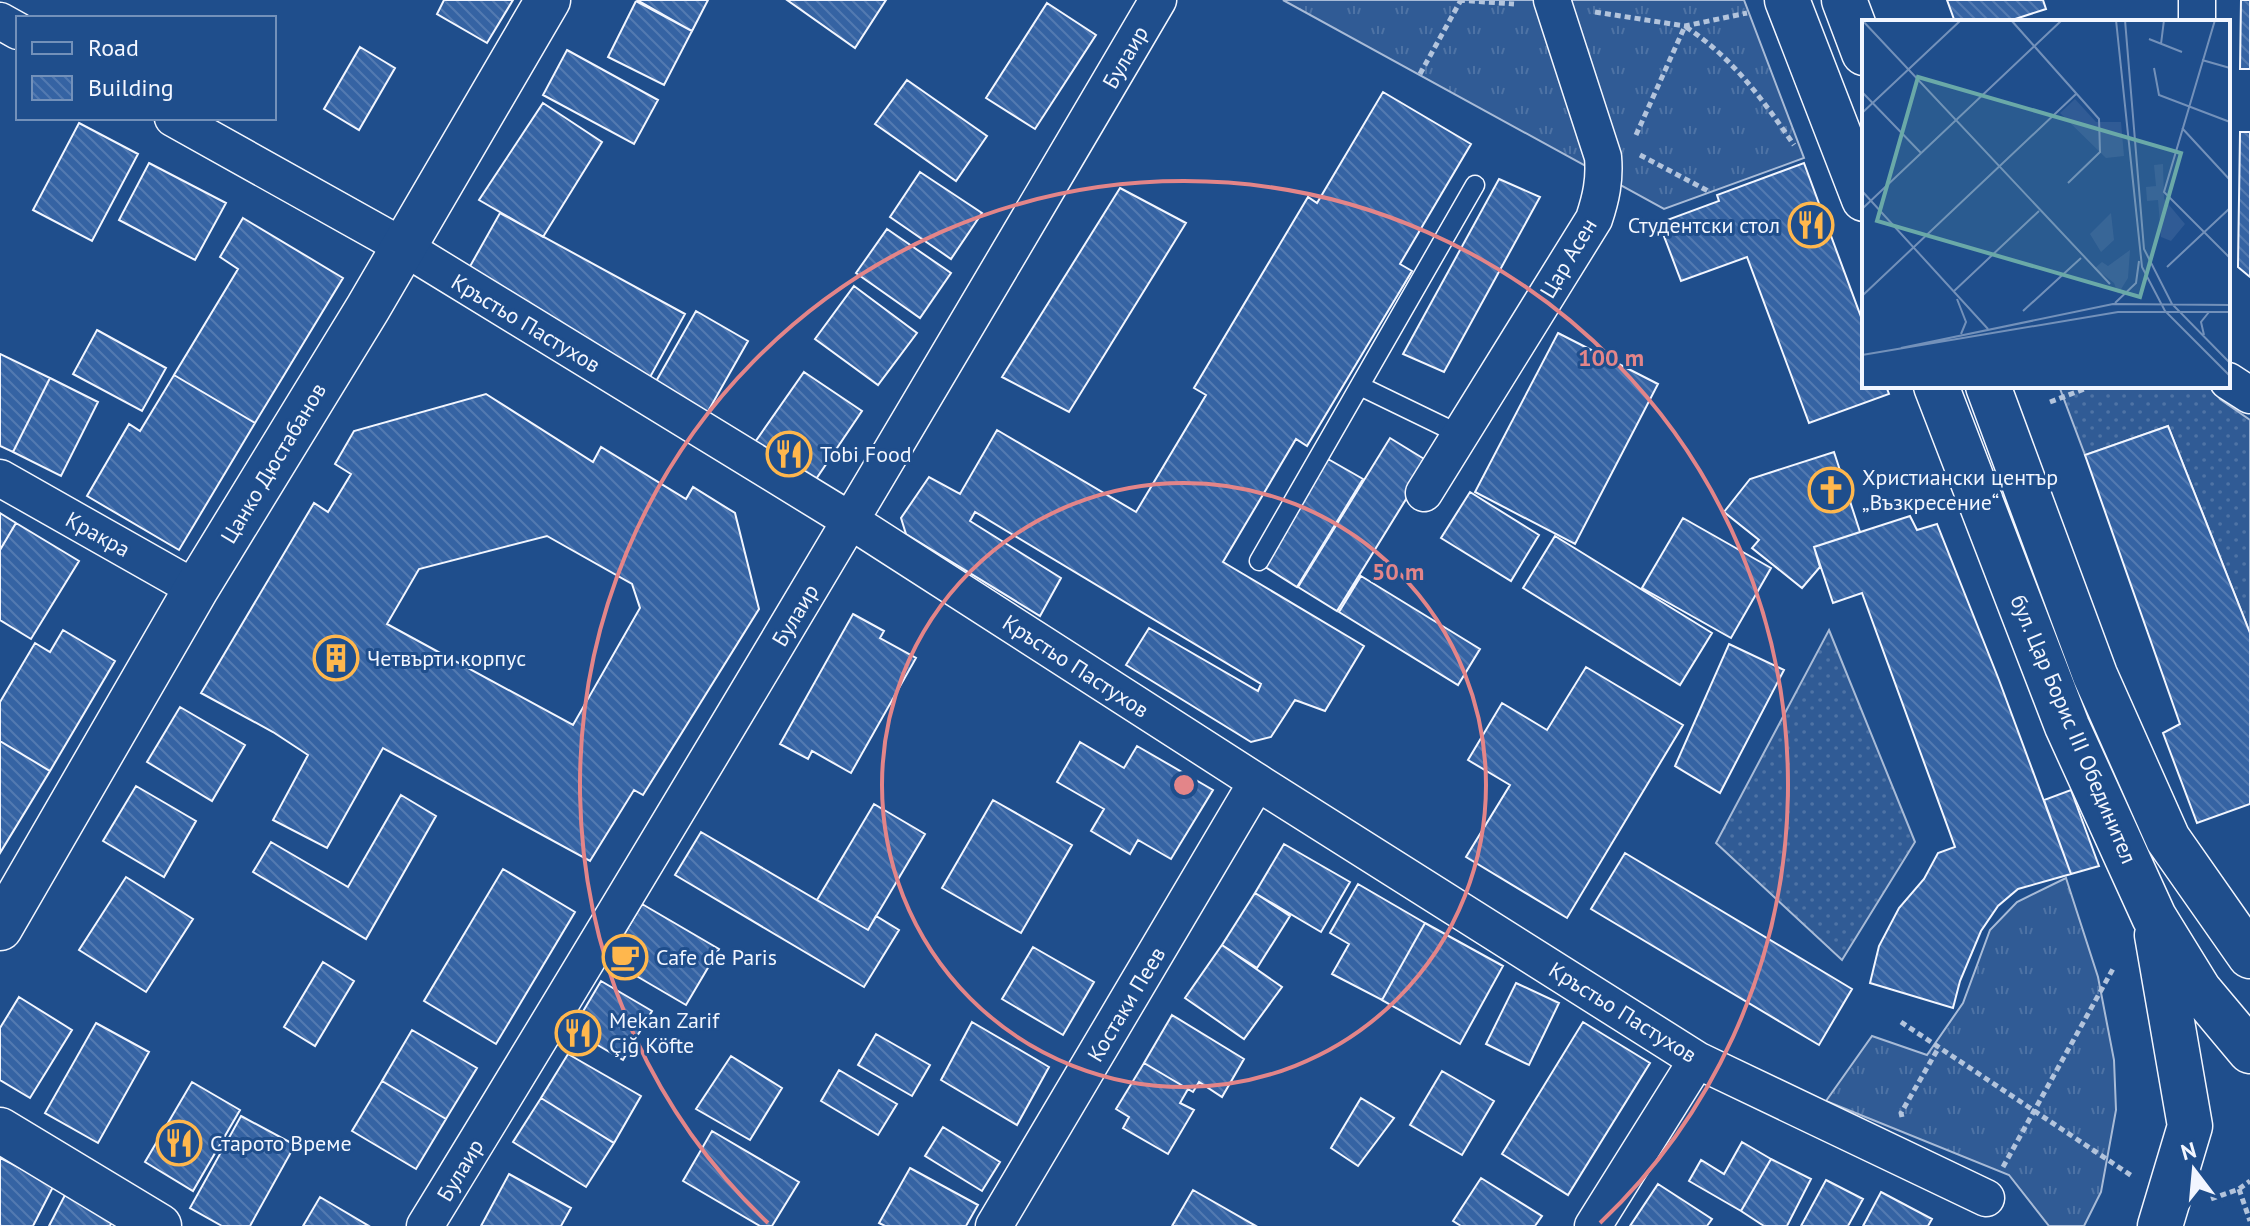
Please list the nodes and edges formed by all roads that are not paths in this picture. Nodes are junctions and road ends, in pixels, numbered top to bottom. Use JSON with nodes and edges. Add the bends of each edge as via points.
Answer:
{"nodes":[{"id":1,"x":548,"y":0,"type":"edge"},
{"id":2,"x":1158,"y":0,"type":"edge"},
{"id":3,"x":1552,"y":0,"type":"edge"},
{"id":4,"x":1844,"y":0,"type":"edge"},
{"id":5,"x":1768,"y":6,"type":"edge"},
{"id":6,"x":1862,"y":48,"type":"edge"},
{"id":7,"x":177,"y":120,"type":"edge"},
{"id":8,"x":1475,"y":185,"type":"dead end"},
{"id":9,"x":1862,"y":195,"type":"edge"},
{"id":10,"x":402,"y":246,"type":"junction"},
{"id":11,"x":1360,"y":386,"type":"junction"},
{"id":12,"x":1937,"y":388,"type":"edge"},
{"id":13,"x":1989,"y":388,"type":"edge"},
{"id":14,"x":1461,"y":435,"type":"junction"},
{"id":15,"x":0,"y":478,"type":"edge"},
{"id":16,"x":1424,"y":493,"type":"dead end"},
{"id":17,"x":851,"y":521,"type":"junction"},
{"id":18,"x":1259,"y":561,"type":"dead end"},
{"id":19,"x":196,"y":589,"type":"junction"},
{"id":20,"x":1257,"y":782,"type":"junction"},
{"id":21,"x":2154,"y":917,"type":"junction"},
{"id":22,"x":0,"y":928,"type":"edge"},
{"id":23,"x":2250,"y":956,"type":"edge"},
{"id":24,"x":2250,"y":1051,"type":"edge"},
{"id":25,"x":1697,"y":1060,"type":"junction"},
{"id":26,"x":0,"y":1130,"type":"edge"},
{"id":27,"x":1986,"y":1198,"type":"road end"},
{"id":28,"x":159,"y":1226,"type":"edge"},
{"id":29,"x":425,"y":1226,"type":"edge"},
{"id":30,"x":994,"y":1226,"type":"edge"},
{"id":31,"x":1593,"y":1226,"type":"edge"},
{"id":32,"x":2160,"y":1226,"type":"edge"}],
"edges":[{"from":1,"to":10,"type":"main road","name":"Цанко Дюстабанов"},
{"from":2,"to":17,"type":"street","name":"Булаир"},
{"from":3,"to":14,"type":"street","name":"Цар Асен","via":[[1603,157],[1602,197],[1594,219]]},
{"from":4,"to":6,"type":"main road"},
{"from":5,"to":9,"type":"main road"},
{"from":7,"to":10,"type":"street","name":"Кръстьо Пастухов"},
{"from":8,"to":11,"type":"lane"},
{"from":10,"to":17,"type":"street","name":"Кръстьо Пастухов"},
{"from":10,"to":19,"type":"main road","name":"Цанко Дюстабанов"},
{"from":11,"to":14,"type":"lane"},
{"from":11,"to":18,"type":"lane"},
{"from":12,"to":21,"type":"main road","name":"бул. Цар Борис III Обединител","via":[[2067,726]]},
{"from":13,"to":23,"type":"main road","name":"бул. Цар Борис III Обединител","via":[[2095,675],[2168,839]]},
{"from":14,"to":16,"type":"street","name":"Цар Асен"},
{"from":15,"to":19,"type":"street","name":"Кракра"},
{"from":17,"to":20,"type":"street","name":"Кръстьо Пастухов"},
{"from":17,"to":29,"type":"street","name":"Булаир"},
{"from":19,"to":22,"type":"main road","name":"Цанко Дюстабанов"},
{"from":20,"to":25,"type":"street","name":"Кръстьо Пастухов"},
{"from":20,"to":30,"type":"street","name":"Костаки Пеев"},
{"from":21,"to":24,"type":"main road","name":"бул. Цар Борис III Обединител","via":[[2199,990]]},
{"from":21,"to":32,"type":"main road","via":[[2190,1126]]},
{"from":25,"to":27,"type":"street","name":"Кръстьо Пастухов"},
{"from":25,"to":31,"type":"street"},
{"from":26,"to":28,"type":"main road"}]}
